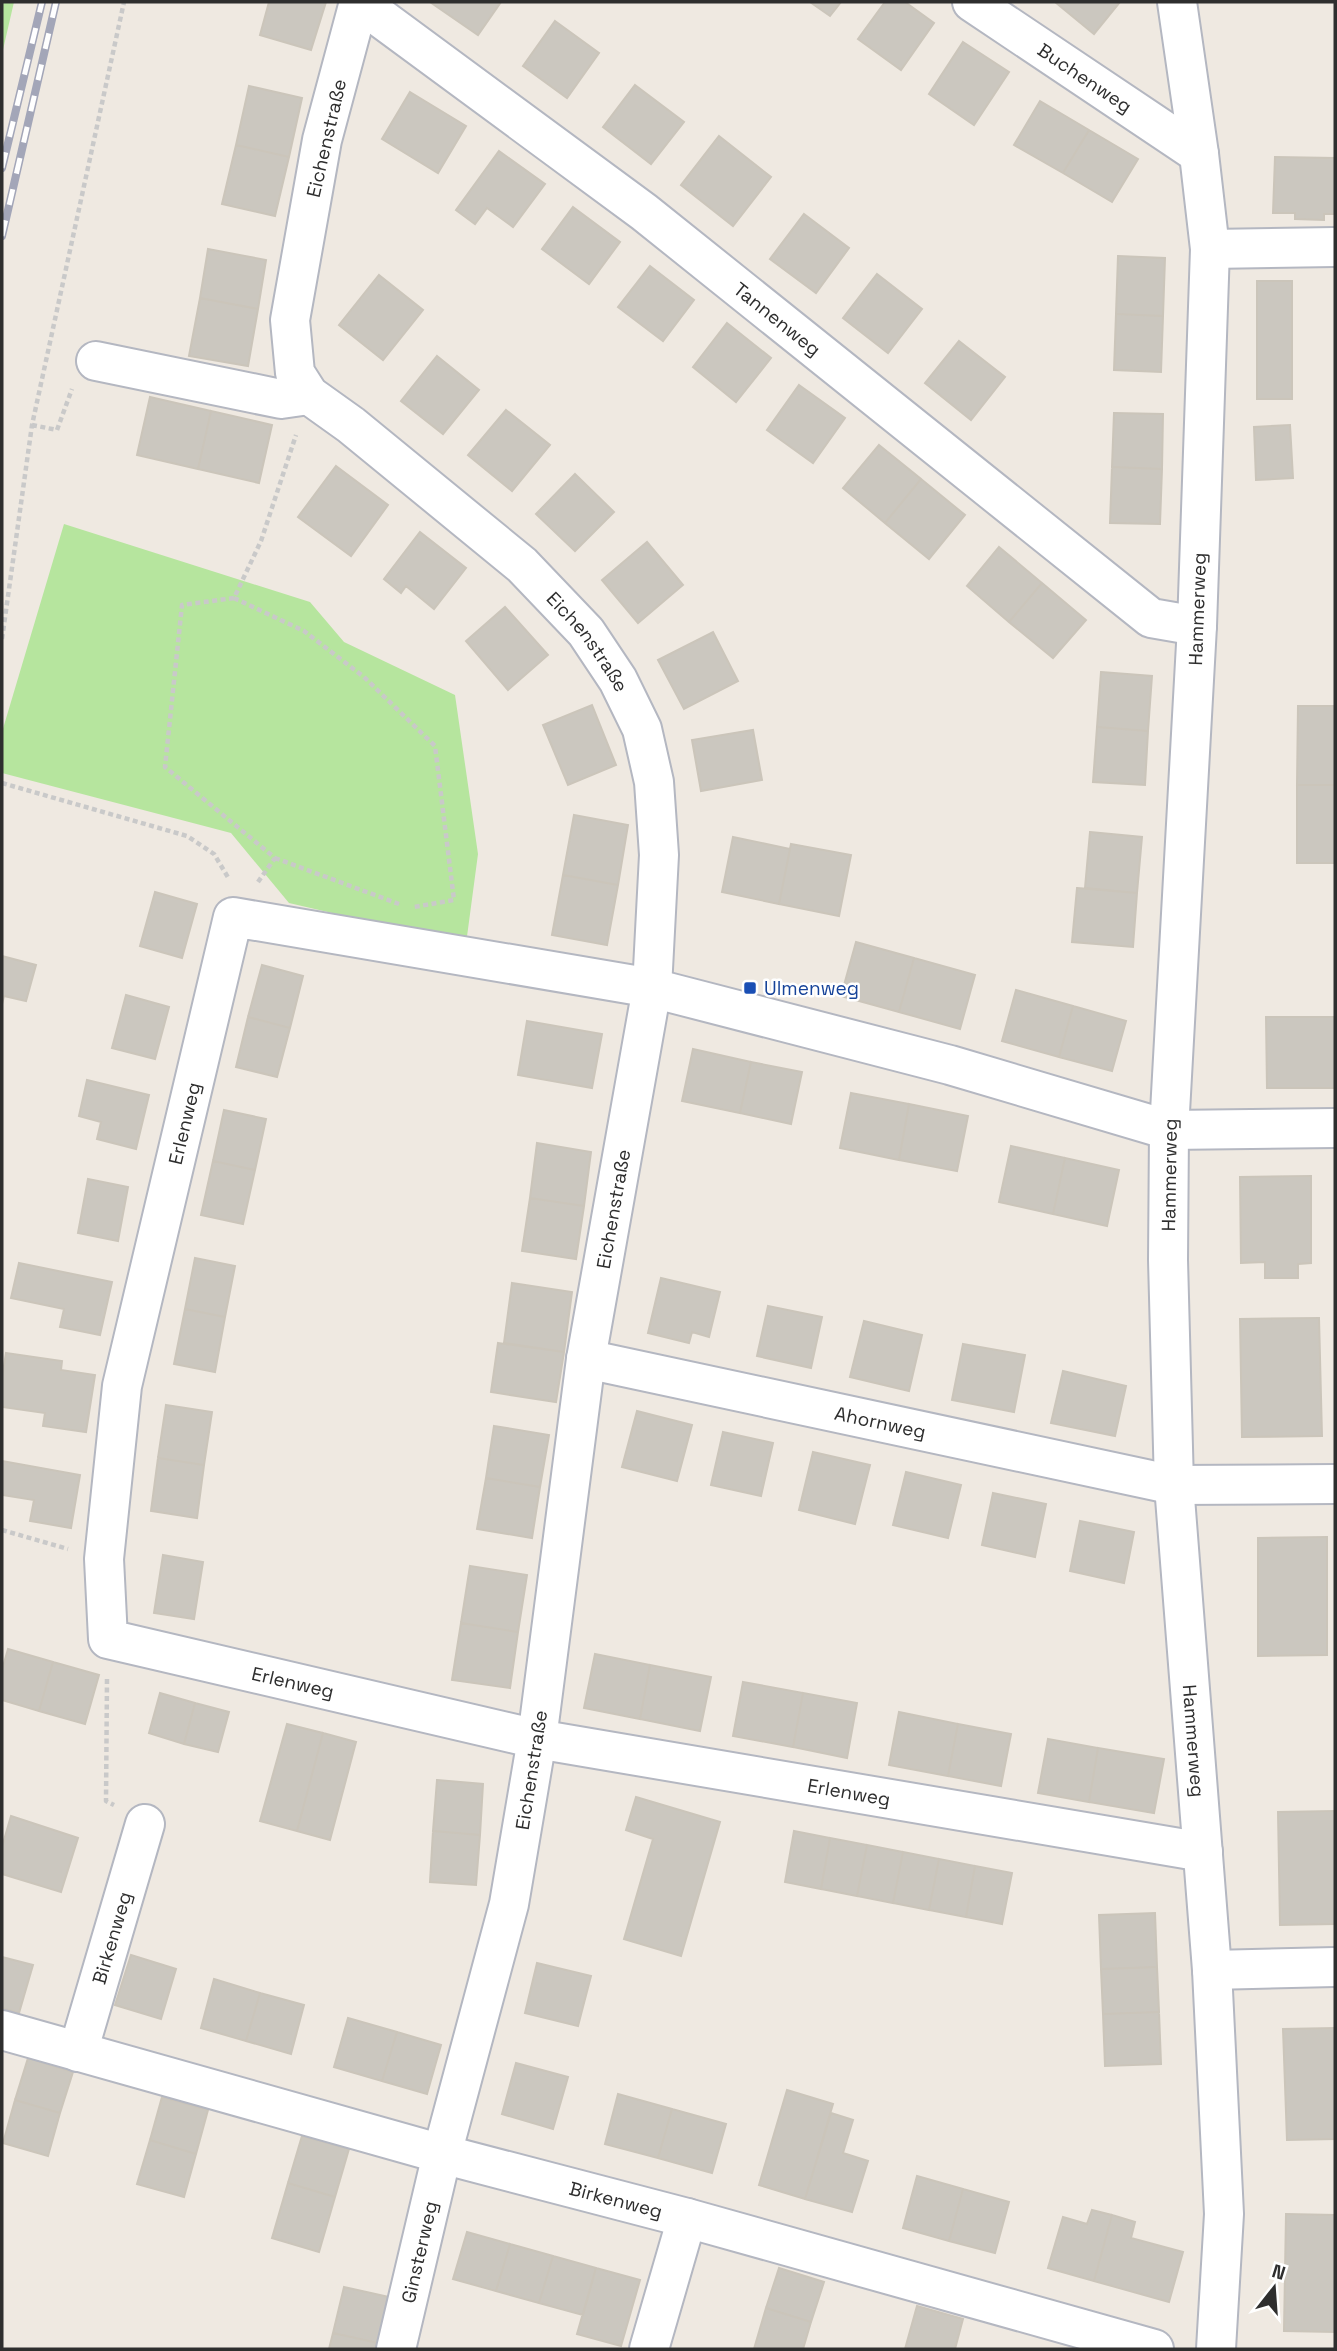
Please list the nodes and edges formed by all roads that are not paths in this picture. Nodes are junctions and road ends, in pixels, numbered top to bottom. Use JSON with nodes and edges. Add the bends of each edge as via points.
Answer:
{"nodes":[{"id":1,"x":359,"y":2,"type":"edge"},
{"id":2,"x":972,"y":2,"type":"edge"},
{"id":3,"x":1177,"y":2,"type":"edge"},
{"id":4,"x":1199,"y":154,"type":"junction"},
{"id":5,"x":1335,"y":247,"type":"edge"},
{"id":6,"x":1210,"y":249,"type":"junction"},
{"id":7,"x":96,"y":361,"type":"road end"},
{"id":8,"x":309,"y":395,"type":"junction"},
{"id":9,"x":1196,"y":626,"type":"junction"},
{"id":10,"x":652,"y":988,"type":"junction"},
{"id":11,"x":1335,"y":1128,"type":"edge"},
{"id":12,"x":1169,"y":1130,"type":"junction"},
{"id":13,"x":586,"y":1359,"type":"junction"},
{"id":14,"x":1335,"y":1484,"type":"edge"},
{"id":15,"x":1174,"y":1485,"type":"junction"},
{"id":16,"x":537,"y":1739,"type":"junction"},
{"id":17,"x":145,"y":1824,"type":"road end"},
{"id":18,"x":1203,"y":1852,"type":"junction"},
{"id":19,"x":1335,"y":1967,"type":"edge"},
{"id":20,"x":1212,"y":1970,"type":"junction"},
{"id":21,"x":2,"y":2030,"type":"edge"},
{"id":22,"x":78,"y":2052,"type":"junction"},
{"id":23,"x":442,"y":2154,"type":"junction"},
{"id":24,"x":687,"y":2218,"type":"junction"},
{"id":25,"x":396,"y":2349,"type":"edge"},
{"id":26,"x":649,"y":2349,"type":"edge"},
{"id":27,"x":1154,"y":2349,"type":"edge"},
{"id":28,"x":1216,"y":2349,"type":"edge"}],
"edges":[{"from":1,"to":8,"type":"street","name":"Eichenstraße","via":[[322,141],[290,320],[295,373]]},
{"from":1,"to":9,"type":"street","name":"Tannenweg","via":[[644,212],[1151,618]]},
{"from":2,"to":4,"type":"street","name":"Buchenweg"},
{"from":3,"to":4,"type":"street","name":"Hammerweg"},
{"from":4,"to":6,"type":"street","name":"Hammerweg"},
{"from":5,"to":6,"type":"street"},
{"from":6,"to":9,"type":"street","name":"Hammerweg"},
{"from":7,"to":8,"type":"street","via":[[281,399]]},
{"from":8,"to":10,"type":"street","name":"Eichenstraße","via":[[522,565],[586,632],[618,680],[642,729],[654,782],[659,855]]},
{"from":9,"to":12,"type":"street","name":"Hammerweg"},
{"from":10,"to":12,"type":"street","via":[[950,1065]]},
{"from":10,"to":13,"type":"street","name":"Eichenstraße"},
{"from":10,"to":16,"type":"street","name":"Erlenweg","via":[[233,917],[122,1386],[104,1559],[108,1639]]},
{"from":11,"to":12,"type":"street"},
{"from":12,"to":15,"type":"street","name":"Hammerweg"},
{"from":13,"to":15,"type":"street","name":"Ahornweg"},
{"from":13,"to":16,"type":"street","name":"Eichenstraße"},
{"from":14,"to":15,"type":"street","name":"Ahornweg"},
{"from":15,"to":18,"type":"street","name":"Hammerweg"},
{"from":16,"to":18,"type":"street","name":"Erlenweg"},
{"from":16,"to":23,"type":"street","name":"Eichenstraße","via":[[509,1904]]},
{"from":17,"to":22,"type":"street","name":"Birkenweg"},
{"from":18,"to":20,"type":"street","name":"Hammerweg"},
{"from":19,"to":20,"type":"street"},
{"from":20,"to":28,"type":"street","name":"Hammerweg","via":[[1224,2214]]},
{"from":21,"to":22,"type":"street","name":"Birkenweg"},
{"from":22,"to":23,"type":"street","name":"Birkenweg"},
{"from":23,"to":24,"type":"street","name":"Birkenweg"},
{"from":23,"to":25,"type":"street","name":"Ginsterweg"},
{"from":24,"to":26,"type":"street"},
{"from":24,"to":27,"type":"street","name":"Birkenweg"}]}
